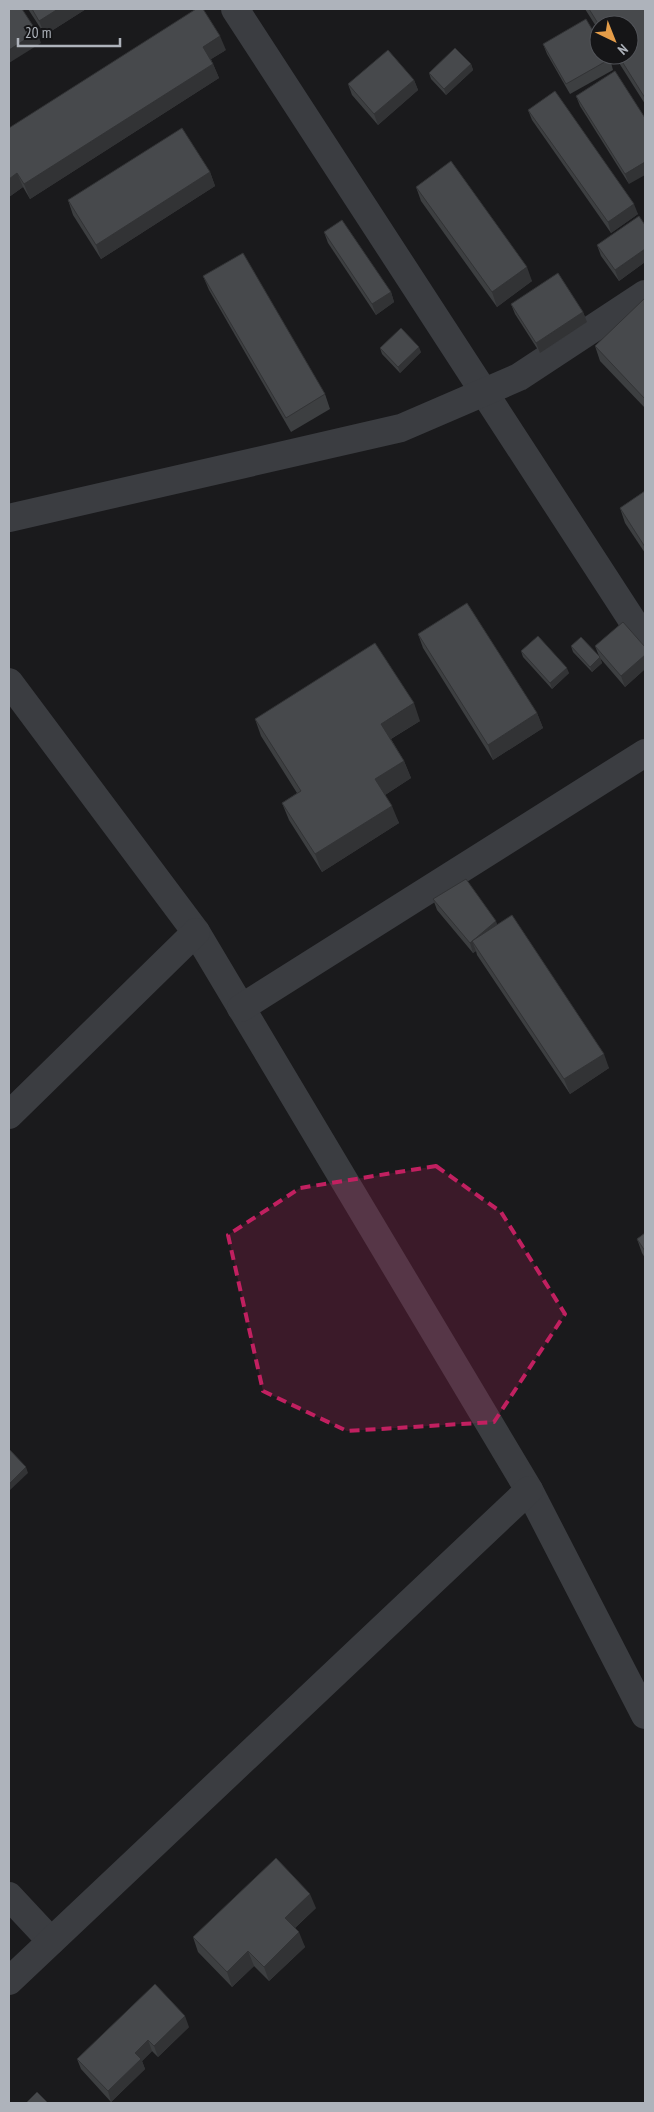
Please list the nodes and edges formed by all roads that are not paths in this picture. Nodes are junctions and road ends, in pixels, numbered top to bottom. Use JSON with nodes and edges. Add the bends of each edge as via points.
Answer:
{"nodes":[{"id":1,"x":235,"y":9,"type":"edge"},
{"id":2,"x":645,"y":294,"type":"edge"},
{"id":3,"x":9,"y":518,"type":"edge"},
{"id":4,"x":645,"y":640,"type":"edge"},
{"id":5,"x":9,"y":682,"type":"edge"},
{"id":6,"x":645,"y":753,"type":"edge"},
{"id":7,"x":196,"y":932,"type":"junction"},
{"id":8,"x":241,"y":1008,"type":"junction"},
{"id":9,"x":9,"y":1115,"type":"edge"},
{"id":10,"x":529,"y":1490,"type":"junction"},
{"id":11,"x":645,"y":1715,"type":"edge"},
{"id":12,"x":9,"y":1896,"type":"edge"},
{"id":13,"x":51,"y":1941,"type":"junction"},
{"id":14,"x":9,"y":1981,"type":"edge"}],
"edges":[{"from":1,"to":4,"type":"street"},
{"from":2,"to":3,"type":"street","via":[[519,376],[402,428]]},
{"from":5,"to":7,"type":"street"},
{"from":6,"to":8,"type":"street"},
{"from":7,"to":8,"type":"street"},
{"from":7,"to":9,"type":"street"},
{"from":8,"to":10,"type":"street"},
{"from":10,"to":11,"type":"street"},
{"from":10,"to":13,"type":"street"},
{"from":12,"to":13,"type":"street"},
{"from":13,"to":14,"type":"street"}]}
